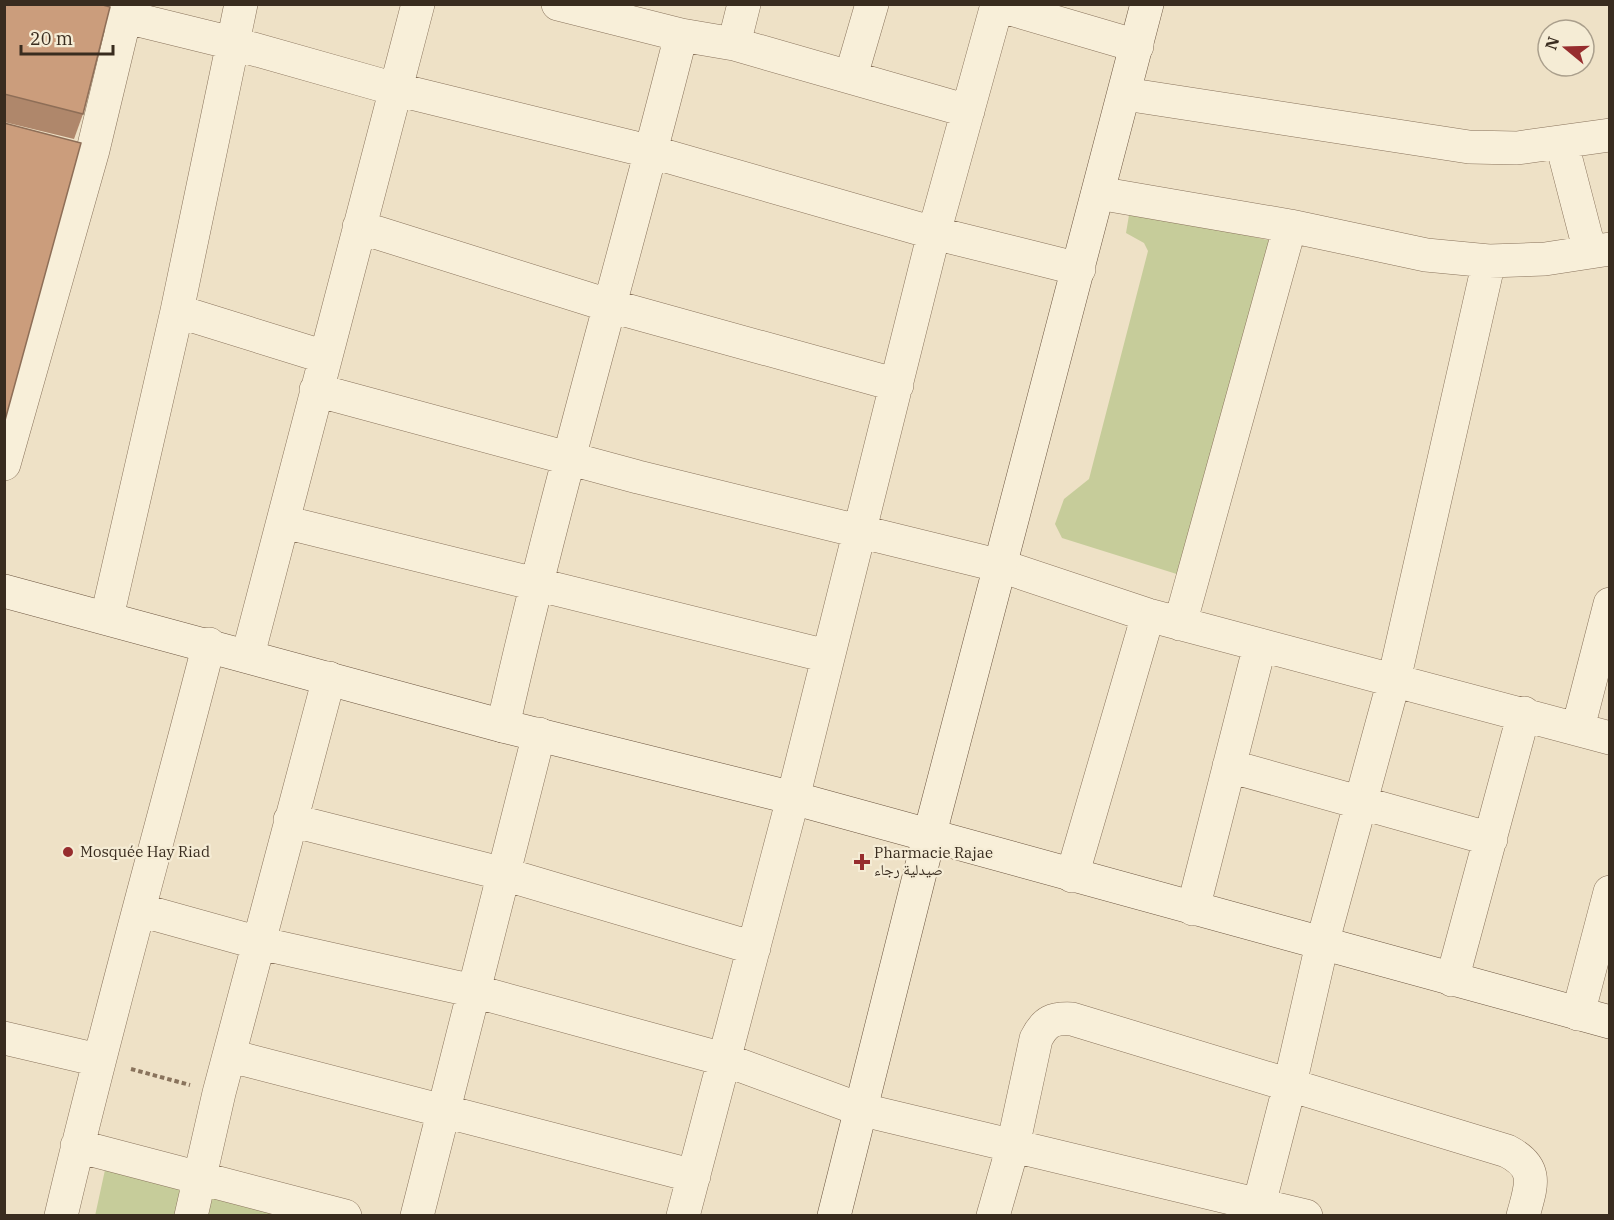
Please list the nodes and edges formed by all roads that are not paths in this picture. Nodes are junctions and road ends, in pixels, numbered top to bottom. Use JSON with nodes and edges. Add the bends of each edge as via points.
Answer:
{"nodes":[{"id":1,"x":73,"y":4,"type":"edge"},
{"id":2,"x":241,"y":4,"type":"edge"},
{"id":3,"x":418,"y":4,"type":"edge"},
{"id":4,"x":558,"y":4,"type":"edge"},
{"id":5,"x":744,"y":4,"type":"edge"},
{"id":6,"x":872,"y":4,"type":"edge"},
{"id":7,"x":1147,"y":4,"type":"edge"},
{"id":8,"x":997,"y":5,"type":"edge"},
{"id":9,"x":125,"y":17,"type":"junction"},
{"id":10,"x":671,"y":23,"type":"edge"},
{"id":11,"x":232,"y":43,"type":"junction"},
{"id":12,"x":734,"y":44,"type":"junction"},
{"id":13,"x":1137,"y":46,"type":"junction"},
{"id":14,"x":851,"y":76,"type":"junction"},
{"id":15,"x":396,"y":89,"type":"junction"},
{"id":16,"x":1125,"y":94,"type":"junction"},
{"id":17,"x":968,"y":111,"type":"junction"},
{"id":18,"x":1610,"y":135,"type":"edge"},
{"id":19,"x":60,"y":142,"type":"edge"},
{"id":20,"x":1562,"y":144,"type":"junction"},
{"id":21,"x":93,"y":150,"type":"junction"},
{"id":22,"x":652,"y":152,"type":"junction"},
{"id":23,"x":1098,"y":193,"type":"junction"},
{"id":24,"x":1290,"y":226,"type":"junction"},
{"id":25,"x":359,"y":227,"type":"junction"},
{"id":26,"x":934,"y":233,"type":"junction"},
{"id":27,"x":1600,"y":251,"type":"edge"},
{"id":28,"x":1489,"y":261,"type":"junction"},
{"id":29,"x":1079,"y":269,"type":"junction"},
{"id":30,"x":611,"y":306,"type":"junction"},
{"id":31,"x":177,"y":311,"type":"junction"},
{"id":32,"x":325,"y":357,"type":"junction"},
{"id":33,"x":897,"y":385,"type":"junction"},
{"id":34,"x":316,"y":390,"type":"junction"},
{"id":35,"x":571,"y":459,"type":"junction"},
{"id":36,"x":4,"y":464,"type":"edge"},
{"id":37,"x":284,"y":522,"type":"junction"},
{"id":38,"x":857,"y":532,"type":"junction"},
{"id":39,"x":1001,"y":566,"type":"junction"},
{"id":40,"x":535,"y":583,"type":"junction"},
{"id":41,"x":5,"y":591,"type":"edge"},
{"id":42,"x":1610,"y":604,"type":"edge"},
{"id":43,"x":1148,"y":615,"type":"junction"},
{"id":44,"x":107,"y":617,"type":"junction"},
{"id":45,"x":1180,"y":624,"type":"junction"},
{"id":46,"x":209,"y":644,"type":"junction"},
{"id":47,"x":1260,"y":645,"type":"junction"},
{"id":48,"x":248,"y":655,"type":"junction"},
{"id":49,"x":826,"y":656,"type":"junction"},
{"id":50,"x":330,"y":678,"type":"junction"},
{"id":51,"x":1394,"y":681,"type":"junction"},
{"id":52,"x":1524,"y":713,"type":"junction"},
{"id":53,"x":503,"y":726,"type":"junction"},
{"id":54,"x":1578,"y":729,"type":"junction"},
{"id":55,"x":539,"y":734,"type":"junction"},
{"id":56,"x":1610,"y":738,"type":"edge"},
{"id":57,"x":1229,"y":766,"type":"junction"},
{"id":58,"x":793,"y":798,"type":"junction"},
{"id":59,"x":1361,"y":801,"type":"junction"},
{"id":60,"x":290,"y":820,"type":"junction"},
{"id":61,"x":929,"y":837,"type":"junction"},
{"id":62,"x":1491,"y":839,"type":"junction"},
{"id":63,"x":504,"y":874,"type":"junction"},
{"id":64,"x":1072,"y":876,"type":"junction"},
{"id":65,"x":1610,"y":892,"type":"edge"},
{"id":66,"x":1192,"y":909,"type":"junction"},
{"id":67,"x":140,"y":910,"type":"junction"},
{"id":68,"x":259,"y":943,"type":"junction"},
{"id":69,"x":1322,"y":944,"type":"junction"},
{"id":70,"x":754,"y":948,"type":"junction"},
{"id":71,"x":1452,"y":980,"type":"junction"},
{"id":72,"x":474,"y":991,"type":"junction"},
{"id":73,"x":1578,"y":1014,"type":"junction"},
{"id":74,"x":1610,"y":1022,"type":"edge"},
{"id":75,"x":4,"y":1038,"type":"edge"},
{"id":76,"x":231,"y":1056,"type":"junction"},
{"id":77,"x":723,"y":1059,"type":"junction"},
{"id":78,"x":98,"y":1060,"type":"junction"},
{"id":79,"x":1290,"y":1084,"type":"junction"},
{"id":80,"x":859,"y":1109,"type":"junction"},
{"id":81,"x":442,"y":1112,"type":"junction"},
{"id":82,"x":77,"y":1146,"type":"junction"},
{"id":83,"x":1012,"y":1146,"type":"junction"},
{"id":84,"x":694,"y":1176,"type":"junction"},
{"id":85,"x":200,"y":1180,"type":"junction"},
{"id":86,"x":1258,"y":1210,"type":"edge"},
{"id":87,"x":61,"y":1215,"type":"edge"},
{"id":88,"x":192,"y":1215,"type":"edge"},
{"id":89,"x":345,"y":1215,"type":"edge"},
{"id":90,"x":417,"y":1215,"type":"edge"},
{"id":91,"x":683,"y":1215,"type":"edge"},
{"id":92,"x":834,"y":1215,"type":"edge"},
{"id":93,"x":993,"y":1215,"type":"edge"},
{"id":94,"x":1306,"y":1215,"type":"edge"},
{"id":95,"x":1523,"y":1215,"type":"edge"}],
"edges":[{"from":1,"to":9,"type":"street"},
{"from":2,"to":11,"type":"street"},
{"from":3,"to":15,"type":"street"},
{"from":4,"to":10,"type":"street"},
{"from":5,"to":12,"type":"street"},
{"from":6,"to":14,"type":"street"},
{"from":7,"to":13,"type":"street"},
{"from":8,"to":13,"type":"street"},
{"from":8,"to":17,"type":"street"},
{"from":9,"to":11,"type":"street"},
{"from":9,"to":21,"type":"street"},
{"from":10,"to":12,"type":"street"},
{"from":10,"to":22,"type":"street"},
{"from":11,"to":15,"type":"street"},
{"from":11,"to":31,"type":"street"},
{"from":12,"to":14,"type":"street"},
{"from":13,"to":16,"type":"street"},
{"from":14,"to":17,"type":"street"},
{"from":15,"to":22,"type":"street"},
{"from":15,"to":25,"type":"street"},
{"from":16,"to":20,"type":"street","via":[[1469,147]]},
{"from":16,"to":23,"type":"street"},
{"from":17,"to":26,"type":"street"},
{"from":18,"to":20,"type":"street"},
{"from":19,"to":21,"type":"street"},
{"from":20,"to":27,"type":"street"},
{"from":21,"to":36,"type":"street"},
{"from":22,"to":26,"type":"street"},
{"from":22,"to":30,"type":"street"},
{"from":23,"to":24,"type":"street"},
{"from":23,"to":29,"type":"street"},
{"from":24,"to":28,"type":"street","via":[[1426,255]]},
{"from":24,"to":45,"type":"street"},
{"from":25,"to":30,"type":"street"},
{"from":25,"to":32,"type":"street"},
{"from":26,"to":29,"type":"street"},
{"from":26,"to":33,"type":"street"},
{"from":27,"to":28,"type":"street","via":[[1545,259]]},
{"from":28,"to":51,"type":"street"},
{"from":29,"to":39,"type":"street"},
{"from":30,"to":33,"type":"street"},
{"from":30,"to":35,"type":"street"},
{"from":31,"to":32,"type":"street"},
{"from":31,"to":44,"type":"street"},
{"from":32,"to":34,"type":"street"},
{"from":33,"to":38,"type":"street"},
{"from":34,"to":35,"type":"street"},
{"from":34,"to":37,"type":"street"},
{"from":35,"to":38,"type":"street"},
{"from":35,"to":40,"type":"street"},
{"from":37,"to":40,"type":"street"},
{"from":37,"to":48,"type":"street"},
{"from":38,"to":39,"type":"street"},
{"from":38,"to":49,"type":"street"},
{"from":39,"to":43,"type":"street"},
{"from":39,"to":61,"type":"street"},
{"from":40,"to":49,"type":"street"},
{"from":40,"to":53,"type":"street"},
{"from":41,"to":44,"type":"street"},
{"from":42,"to":54,"type":"street"},
{"from":43,"to":45,"type":"street"},
{"from":43,"to":64,"type":"street"},
{"from":44,"to":46,"type":"street"},
{"from":45,"to":47,"type":"street"},
{"from":46,"to":48,"type":"street"},
{"from":46,"to":67,"type":"street"},
{"from":47,"to":51,"type":"street"},
{"from":47,"to":57,"type":"street"},
{"from":48,"to":50,"type":"street"},
{"from":49,"to":58,"type":"street"},
{"from":50,"to":53,"type":"street"},
{"from":50,"to":60,"type":"street"},
{"from":51,"to":52,"type":"street"},
{"from":51,"to":59,"type":"street"},
{"from":52,"to":54,"type":"street"},
{"from":52,"to":62,"type":"street"},
{"from":53,"to":55,"type":"street"},
{"from":54,"to":56,"type":"street"},
{"from":55,"to":58,"type":"street"},
{"from":55,"to":63,"type":"street"},
{"from":57,"to":59,"type":"street"},
{"from":57,"to":66,"type":"street"},
{"from":58,"to":61,"type":"street"},
{"from":58,"to":70,"type":"street"},
{"from":59,"to":62,"type":"street"},
{"from":59,"to":69,"type":"street"},
{"from":60,"to":63,"type":"street"},
{"from":60,"to":68,"type":"street"},
{"from":61,"to":64,"type":"street"},
{"from":61,"to":80,"type":"street"},
{"from":62,"to":71,"type":"street"},
{"from":63,"to":70,"type":"street"},
{"from":63,"to":72,"type":"street"},
{"from":64,"to":66,"type":"street"},
{"from":65,"to":73,"type":"street"},
{"from":66,"to":69,"type":"street"},
{"from":67,"to":68,"type":"street"},
{"from":67,"to":78,"type":"street"},
{"from":68,"to":72,"type":"street"},
{"from":68,"to":76,"type":"street"},
{"from":69,"to":71,"type":"street"},
{"from":69,"to":79,"type":"street"},
{"from":70,"to":77,"type":"street"},
{"from":71,"to":73,"type":"street"},
{"from":72,"to":77,"type":"street"},
{"from":72,"to":81,"type":"street"},
{"from":73,"to":74,"type":"street"},
{"from":75,"to":78,"type":"street"},
{"from":76,"to":81,"type":"street"},
{"from":76,"to":85,"type":"street"},
{"from":77,"to":80,"type":"street"},
{"from":77,"to":84,"type":"street"},
{"from":78,"to":82,"type":"street"},
{"from":79,"to":83,"type":"street","via":[[1058,1018],[1042,1026],[1036,1039]]},
{"from":79,"to":86,"type":"street"},
{"from":79,"to":95,"type":"street","via":[[1518,1156],[1532,1180]]},
{"from":80,"to":83,"type":"street"},
{"from":80,"to":92,"type":"street"},
{"from":81,"to":84,"type":"street"},
{"from":81,"to":90,"type":"street"},
{"from":82,"to":85,"type":"street"},
{"from":82,"to":87,"type":"street"},
{"from":83,"to":86,"type":"street"},
{"from":83,"to":93,"type":"street"},
{"from":84,"to":91,"type":"street"},
{"from":85,"to":88,"type":"street"},
{"from":85,"to":89,"type":"street"},
{"from":86,"to":94,"type":"street"}]}
